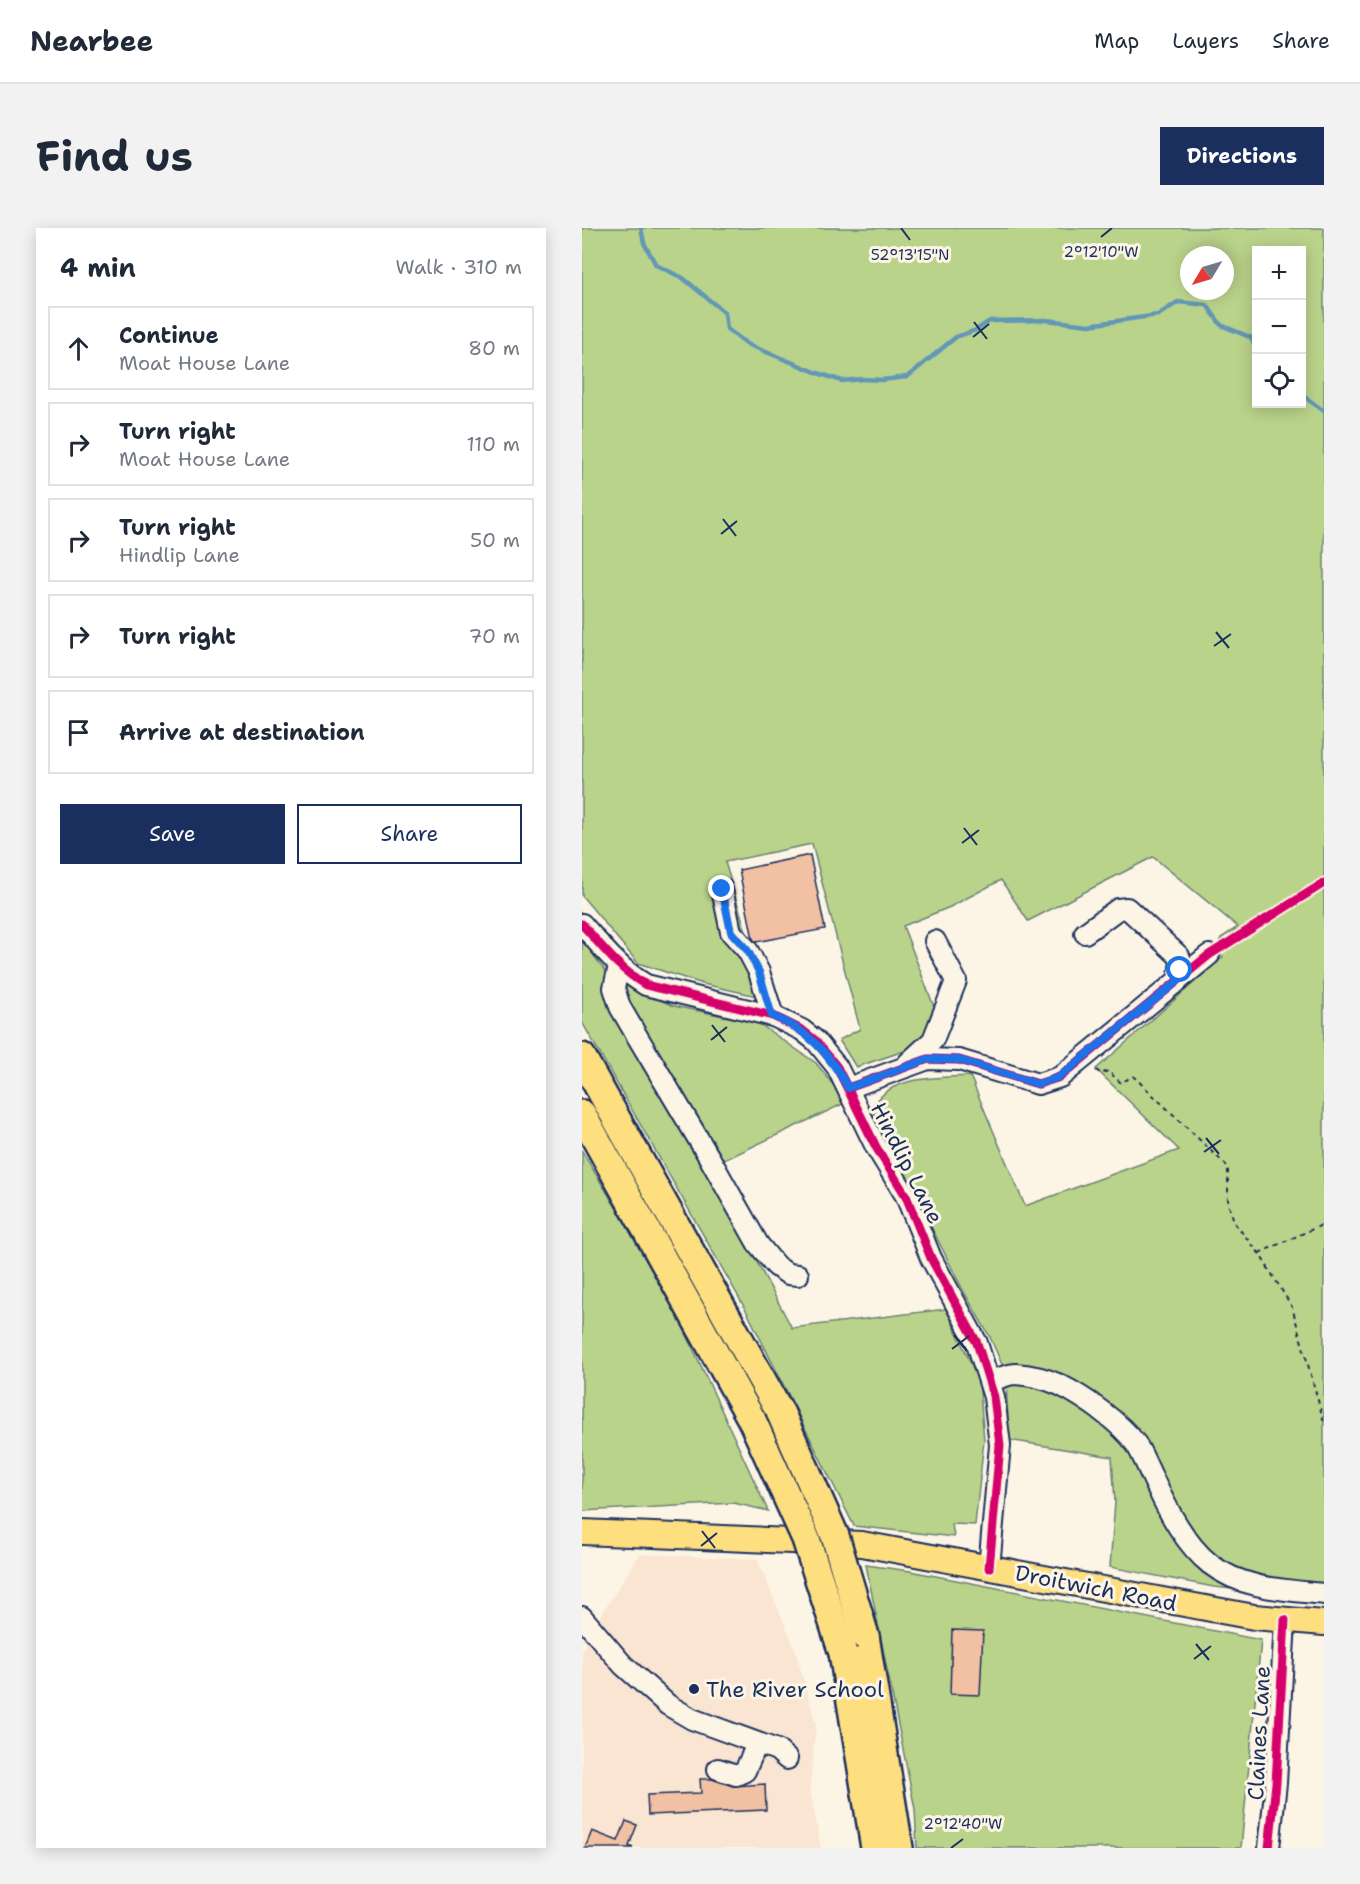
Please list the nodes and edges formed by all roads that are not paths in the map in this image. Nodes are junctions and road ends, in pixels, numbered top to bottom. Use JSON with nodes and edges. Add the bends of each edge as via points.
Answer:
{"nodes":[{"id":1,"x":722,"y":889,"type":"dead end"},
{"id":2,"x":582,"y":924,"type":"edge"},
{"id":3,"x":1085,"y":933,"type":"dead end"},
{"id":4,"x":935,"y":941,"type":"dead end"},
{"id":5,"x":1209,"y":956,"type":"dead end"},
{"id":6,"x":619,"y":966,"type":"junction"},
{"id":7,"x":1178,"y":981,"type":"junction"},
{"id":8,"x":772,"y":1016,"type":"junction"},
{"id":9,"x":582,"y":1057,"type":"edge"},
{"id":10,"x":906,"y":1065,"type":"junction"},
{"id":11,"x":848,"y":1088,"type":"junction"},
{"id":12,"x":582,"y":1114,"type":"edge"},
{"id":13,"x":798,"y":1275,"type":"dead end"},
{"id":14,"x":990,"y":1382,"type":"junction"},
{"id":15,"x":582,"y":1532,"type":"edge"},
{"id":16,"x":989,"y":1568,"type":"junction"},
{"id":17,"x":1324,"y":1594,"type":"edge"},
{"id":18,"x":582,"y":1617,"type":"edge"},
{"id":19,"x":1285,"y":1620,"type":"junction"},
{"id":20,"x":1324,"y":1623,"type":"edge"},
{"id":21,"x":757,"y":1744,"type":"junction"},
{"id":22,"x":787,"y":1758,"type":"dead end"},
{"id":23,"x":718,"y":1769,"type":"dead end"},
{"id":24,"x":875,"y":1848,"type":"edge"},
{"id":25,"x":899,"y":1848,"type":"edge"},
{"id":26,"x":1269,"y":1848,"type":"edge"}],
"edges":[{"from":1,"to":8,"type":"street","via":[[731,932],[748,951],[759,972]]},
{"from":2,"to":6,"type":"street","name":"Hindlip Lane"},
{"from":3,"to":7,"type":"street","via":[[1119,909],[1127,908],[1179,956]]},
{"from":4,"to":10,"type":"street","via":[[956,981],[933,1040]]},
{"from":5,"to":7,"type":"street"},
{"from":6,"to":8,"type":"street","name":"Hindlip Lane","via":[[656,989]]},
{"from":6,"to":13,"type":"street","via":[[614,988],[634,1031],[758,1244],[776,1266]]},
{"from":7,"to":10,"type":"street","via":[[1059,1077],[1038,1084],[959,1060],[928,1059]]},
{"from":8,"to":11,"type":"street","name":"Hindlip Lane","via":[[816,1041]]},
{"from":9,"to":25,"type":"highway","bridge":true,"via":[[780,1414],[836,1536],[865,1636]]},
{"from":10,"to":11,"type":"street"},
{"from":11,"to":14,"type":"street","name":"Hindlip Lane","via":[[906,1196],[931,1258],[977,1343]]},
{"from":12,"to":24,"type":"highway","bridge":true,"via":[[752,1420],[806,1539],[843,1653]]},
{"from":14,"to":16,"type":"street","name":"Hindlip Lane","via":[[1000,1444]]},
{"from":14,"to":17,"type":"street","via":[[1013,1374],[1059,1385],[1122,1429],[1143,1457],[1178,1525],[1210,1564],[1264,1587]]},
{"from":15,"to":16,"type":"main road","name":"Droitwich Road","via":[[862,1544]]},
{"from":16,"to":19,"type":"main road","name":"Droitwich Road"},
{"from":18,"to":21,"type":"street","via":[[623,1665],[668,1705]]},
{"from":19,"to":20,"type":"main road","name":"Droitwich Road"},
{"from":19,"to":26,"type":"street","name":"Claines Lane"},
{"from":21,"to":22,"type":"street","via":[[777,1750]]},
{"from":21,"to":23,"type":"street","via":[[746,1771],[736,1775]]}]}
